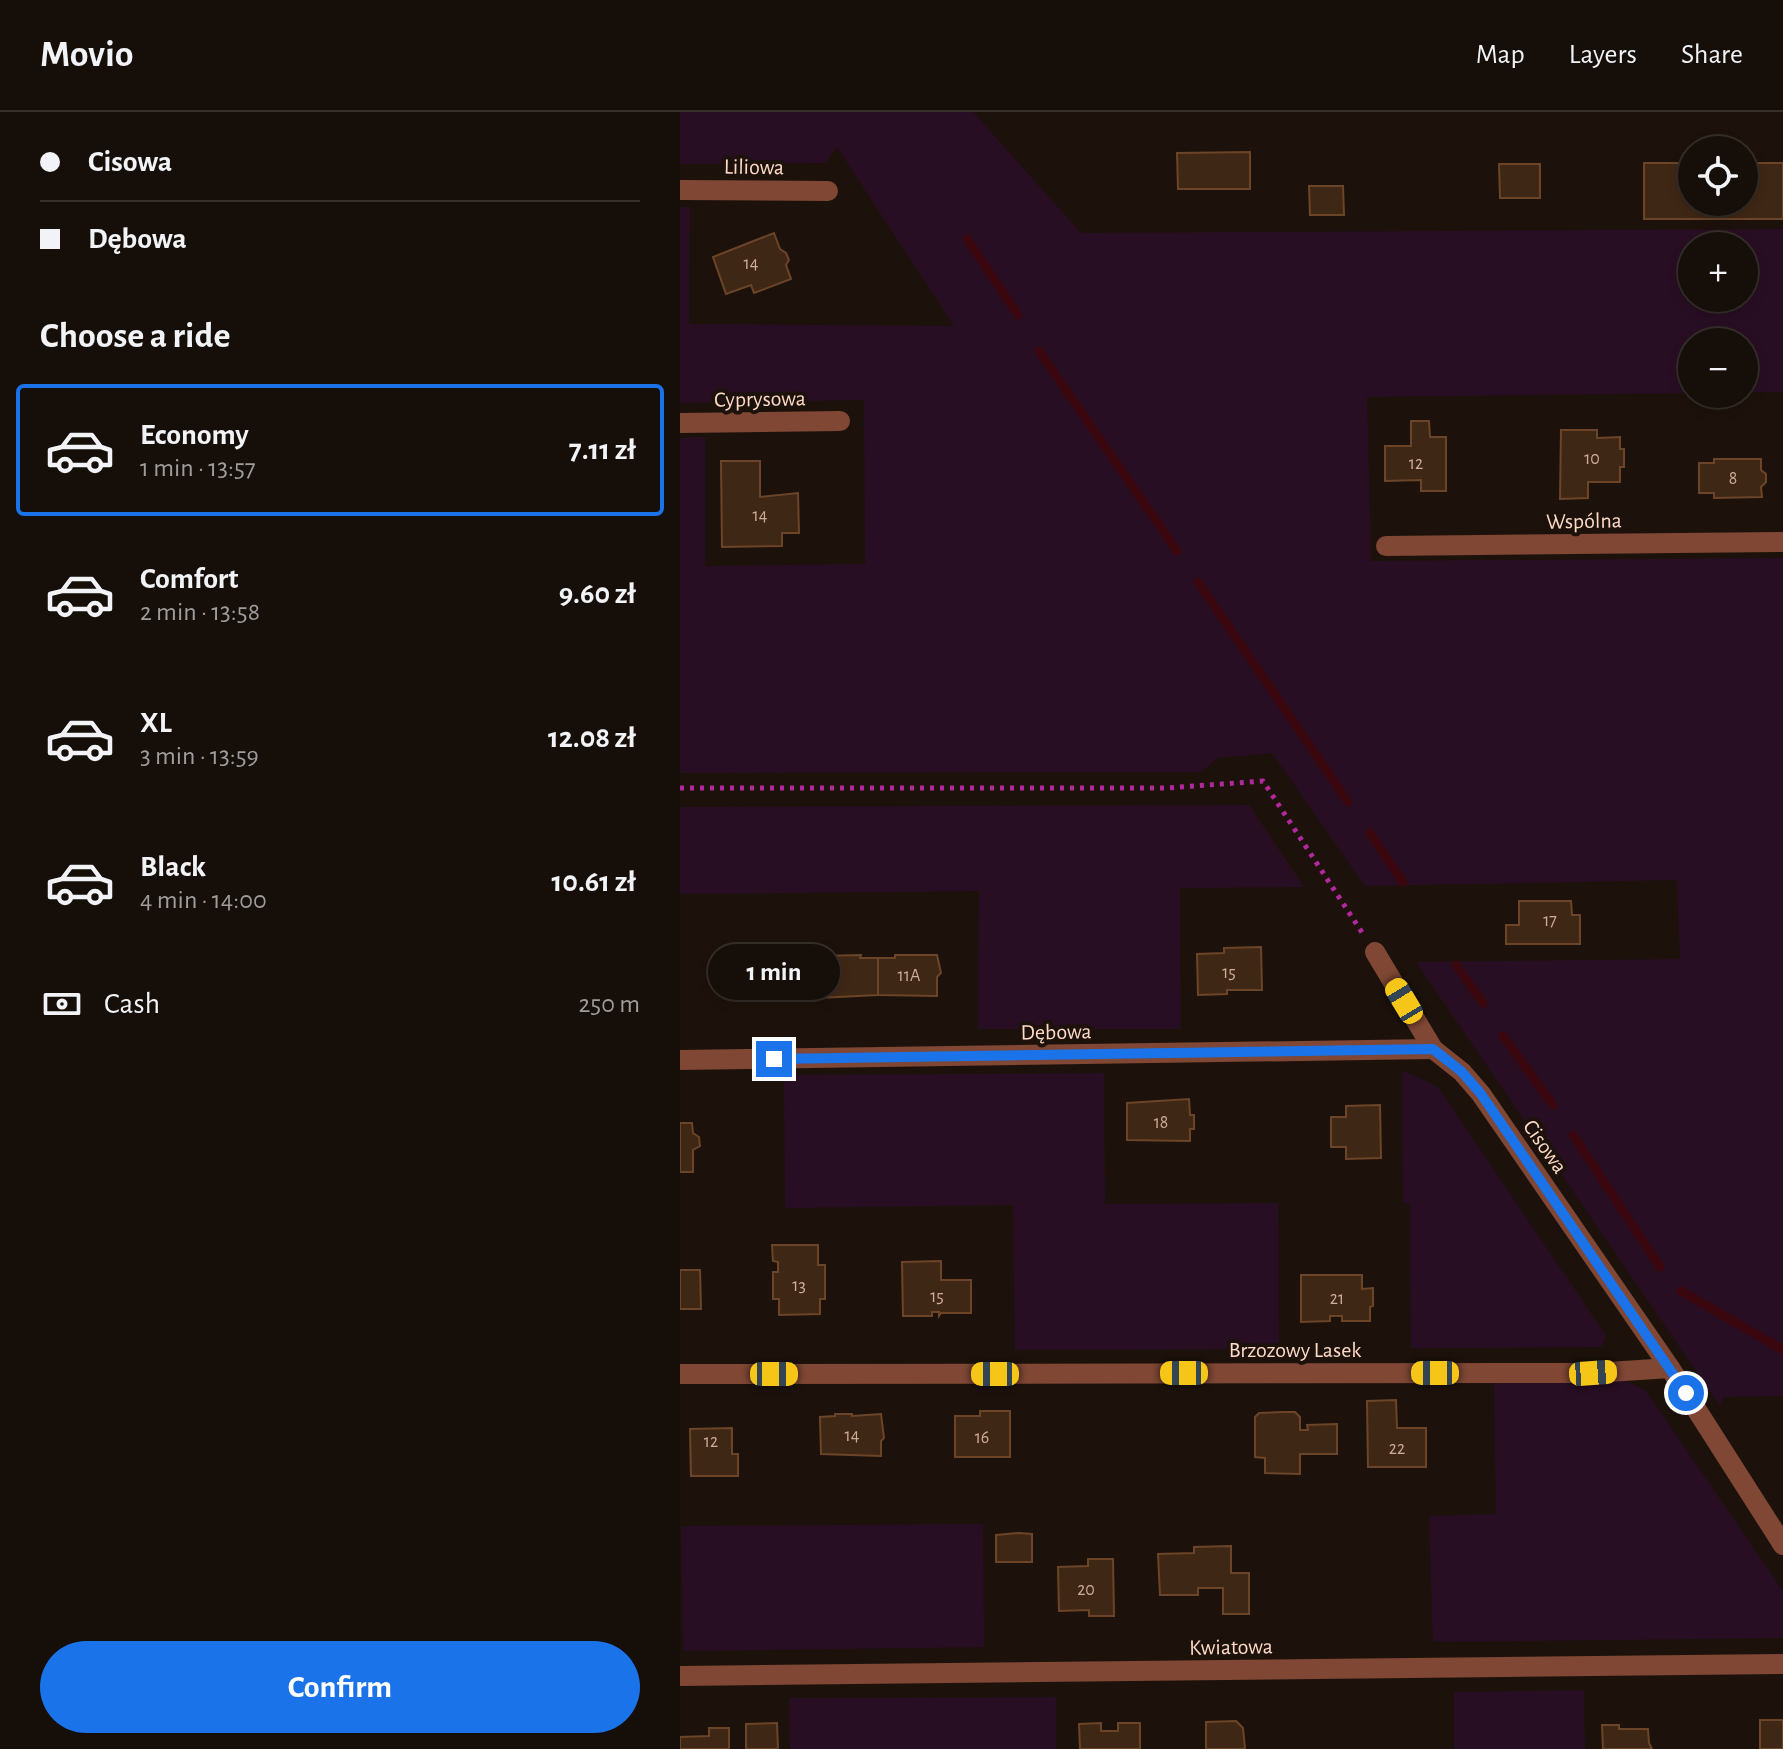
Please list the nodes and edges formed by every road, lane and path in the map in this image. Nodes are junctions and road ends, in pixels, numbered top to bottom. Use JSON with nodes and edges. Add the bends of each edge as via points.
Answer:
{"nodes":[{"id":1,"x":680,"y":190,"type":"edge"},
{"id":2,"x":828,"y":191,"type":"dead end"},
{"id":3,"x":840,"y":421,"type":"dead end"},
{"id":4,"x":680,"y":423,"type":"edge"},
{"id":5,"x":1783,"y":542,"type":"edge"},
{"id":6,"x":1386,"y":546,"type":"dead end"},
{"id":7,"x":680,"y":788,"type":"edge"},
{"id":8,"x":1375,"y":952,"type":"joint"},
{"id":9,"x":1433,"y":1049,"type":"junction"},
{"id":10,"x":680,"y":1060,"type":"edge"},
{"id":11,"x":1670,"y":1368,"type":"junction"},
{"id":12,"x":680,"y":1374,"type":"edge"},
{"id":13,"x":1783,"y":1545,"type":"edge"},
{"id":14,"x":1783,"y":1664,"type":"edge"},
{"id":15,"x":680,"y":1676,"type":"edge"}],
"edges":[{"from":1,"to":2,"type":"street","name":"Liliowa"},
{"from":3,"to":4,"type":"street","name":"Cyprysowa"},
{"from":5,"to":6,"type":"street","name":"Wspólna"},
{"from":7,"to":8,"type":"path","via":[[1167,788],[1263,781]]},
{"from":8,"to":9,"type":"street","name":"Cisowa"},
{"from":9,"to":10,"type":"street","name":"Dębowa"},
{"from":9,"to":11,"type":"street","name":"Cisowa","via":[[1481,1094]]},
{"from":11,"to":12,"type":"street","name":"Brzozowy Lasek","via":[[1593,1373]]},
{"from":11,"to":13,"type":"street","name":"Cisowa"},
{"from":14,"to":15,"type":"street","name":"Kwiatowa"}]}
